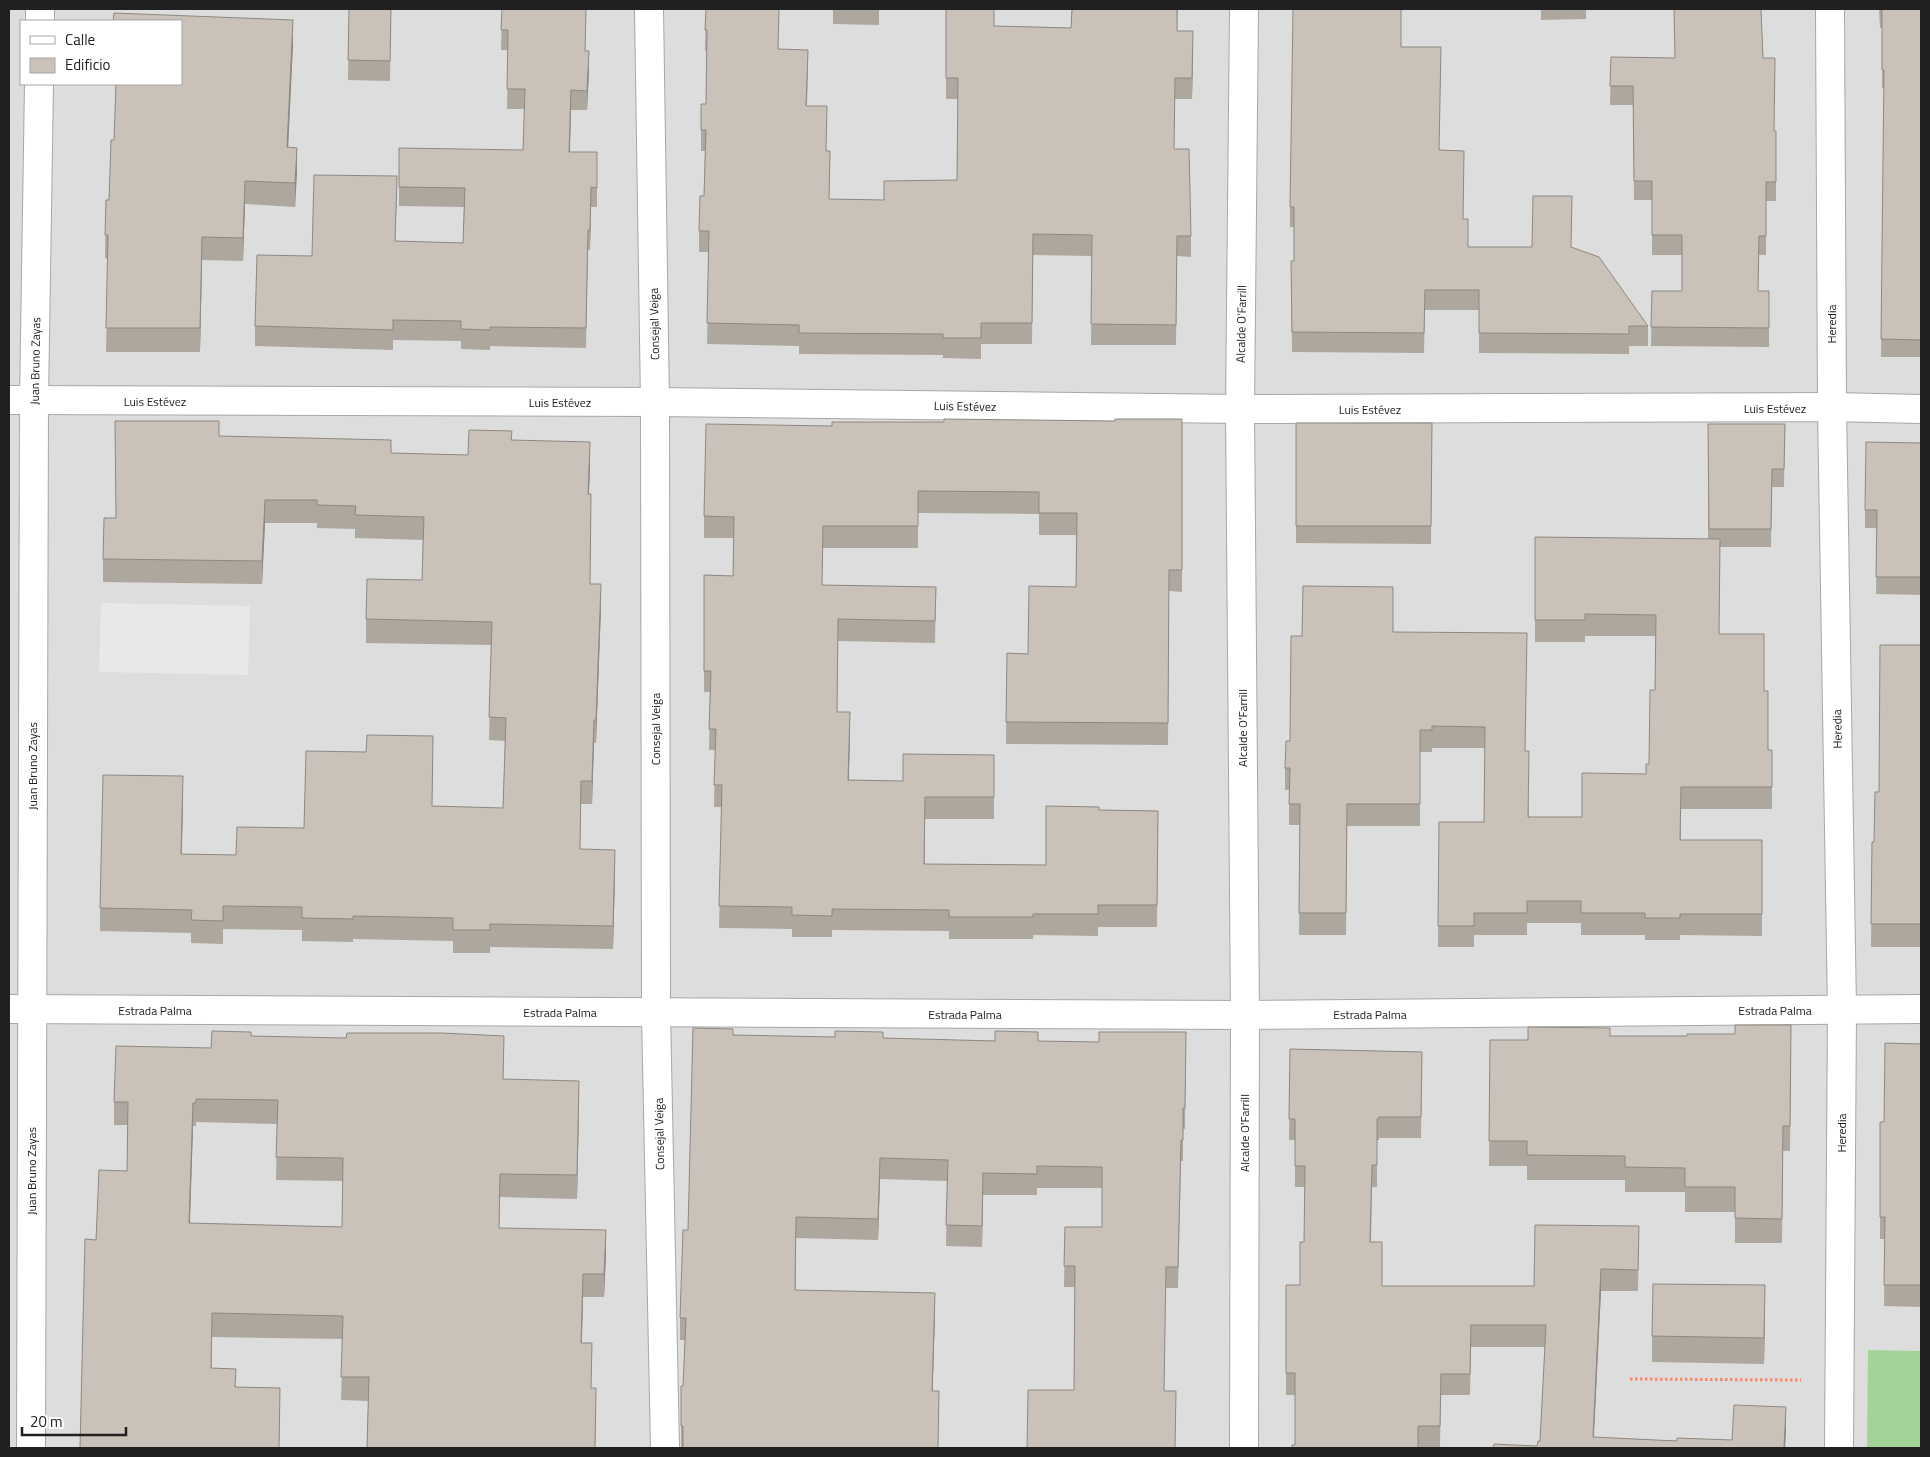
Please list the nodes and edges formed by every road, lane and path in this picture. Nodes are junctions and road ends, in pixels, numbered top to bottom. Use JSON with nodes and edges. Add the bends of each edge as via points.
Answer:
{"nodes":[{"id":1,"x":650,"y":9,"type":"edge"},
{"id":2,"x":1244,"y":9,"type":"edge"},
{"id":3,"x":1830,"y":9,"type":"edge"},
{"id":4,"x":39,"y":85,"type":"edge"},
{"id":5,"x":21,"y":401,"type":"edge"},
{"id":6,"x":655,"y":402,"type":"junction"},
{"id":7,"x":1832,"y":407,"type":"junction"},
{"id":8,"x":1240,"y":409,"type":"junction"},
{"id":9,"x":1921,"y":409,"type":"edge"},
{"id":10,"x":20,"y":1009,"type":"edge"},
{"id":11,"x":1921,"y":1009,"type":"edge"},
{"id":12,"x":1842,"y":1010,"type":"junction"},
{"id":13,"x":656,"y":1013,"type":"junction"},
{"id":14,"x":1244,"y":1015,"type":"junction"},
{"id":15,"x":1630,"y":1379,"type":"dead end"},
{"id":16,"x":1801,"y":1380,"type":"dead end"},
{"id":17,"x":31,"y":1448,"type":"edge"},
{"id":18,"x":665,"y":1448,"type":"edge"},
{"id":19,"x":1244,"y":1448,"type":"edge"},
{"id":20,"x":1839,"y":1448,"type":"edge"}],
"edges":[{"from":1,"to":6,"type":"street","name":"Consejal Veiga"},
{"from":2,"to":8,"type":"street","name":"Alcalde O'Farrill"},
{"from":3,"to":7,"type":"street","name":"Heredia"},
{"from":4,"to":5,"type":"street","name":"Juan Bruno Zayas"},
{"from":5,"to":6,"type":"street","name":"Luis Estévez"},
{"from":5,"to":10,"type":"street","name":"Juan Bruno Zayas"},
{"from":6,"to":8,"type":"street","name":"Luis Estévez"},
{"from":6,"to":13,"type":"street","name":"Consejal Veiga"},
{"from":7,"to":8,"type":"street","name":"Luis Estévez"},
{"from":7,"to":9,"type":"street","name":"Luis Estévez"},
{"from":7,"to":12,"type":"street","name":"Heredia"},
{"from":8,"to":14,"type":"street","name":"Alcalde O'Farrill"},
{"from":10,"to":13,"type":"street","name":"Estrada Palma"},
{"from":10,"to":17,"type":"street","name":"Juan Bruno Zayas"},
{"from":11,"to":12,"type":"street","name":"Estrada Palma"},
{"from":12,"to":14,"type":"street","name":"Estrada Palma"},
{"from":12,"to":20,"type":"street","name":"Heredia"},
{"from":13,"to":14,"type":"street","name":"Estrada Palma"},
{"from":13,"to":18,"type":"street","name":"Consejal Veiga"},
{"from":14,"to":19,"type":"street","name":"Alcalde O'Farrill"},
{"from":15,"to":16,"type":"path"}]}
